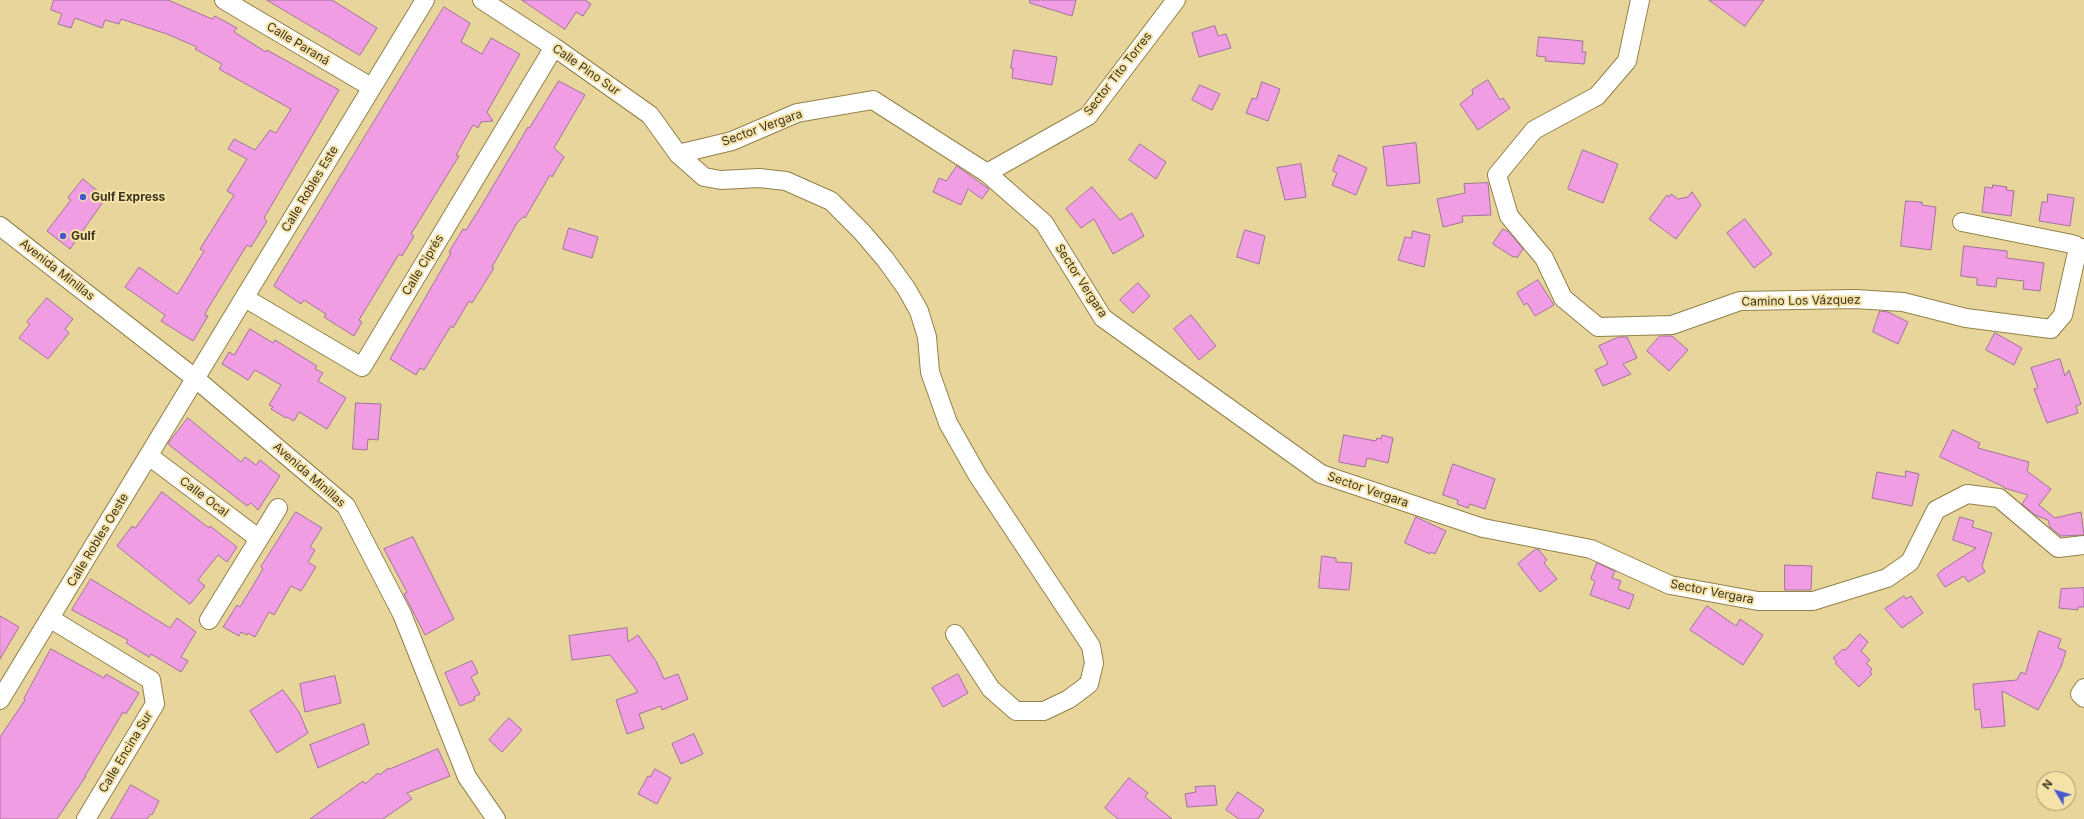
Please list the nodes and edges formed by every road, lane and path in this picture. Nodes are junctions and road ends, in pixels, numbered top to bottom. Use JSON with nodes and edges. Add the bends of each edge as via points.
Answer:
{"nodes":[{"id":1,"x":224,"y":0,"type":"edge"},
{"id":2,"x":425,"y":0,"type":"edge"},
{"id":3,"x":482,"y":0,"type":"edge"},
{"id":4,"x":1176,"y":0,"type":"edge"},
{"id":5,"x":1640,"y":0,"type":"edge"},
{"id":6,"x":554,"y":47,"type":"junction"},
{"id":7,"x":371,"y":88,"type":"junction"},
{"id":8,"x":678,"y":154,"type":"junction"},
{"id":9,"x":987,"y":172,"type":"junction"},
{"id":10,"x":1962,"y":222,"type":"dead end"},
{"id":11,"x":0,"y":226,"type":"edge"},
{"id":12,"x":2082,"y":249,"type":"edge"},
{"id":13,"x":245,"y":298,"type":"junction"},
{"id":14,"x":196,"y":379,"type":"junction"},
{"id":15,"x":149,"y":456,"type":"junction"},
{"id":16,"x":278,"y":508,"type":"dead end"},
{"id":17,"x":258,"y":538,"type":"junction"},
{"id":18,"x":2084,"y":545,"type":"edge"},
{"id":19,"x":51,"y":619,"type":"junction"},
{"id":20,"x":209,"y":620,"type":"dead end"},
{"id":21,"x":955,"y":634,"type":"dead end"},
{"id":22,"x":2084,"y":688,"type":"edge"},
{"id":23,"x":2084,"y":698,"type":"edge"},
{"id":24,"x":0,"y":700,"type":"edge"},
{"id":25,"x":86,"y":819,"type":"edge"},
{"id":26,"x":496,"y":819,"type":"edge"}],
"edges":[{"from":1,"to":7,"type":"street","name":"Calle Paraná"},
{"from":2,"to":7,"type":"street","name":"Calle Robles Este"},
{"from":3,"to":6,"type":"street","name":"Calle Pino Sur"},
{"from":4,"to":9,"type":"street","name":"Sector Tito Torres","via":[[1088,116]]},
{"from":5,"to":12,"type":"street","name":"Camino Los Vázquez","via":[[1626,61],[1596,96],[1534,130],[1498,175],[1509,216],[1544,258],[1563,298],[1598,327],[1672,325],[1740,301],[1855,298],[1903,302],[1966,318],[2051,329],[2063,315],[2076,257]]},
{"from":6,"to":8,"type":"street","name":"Calle Pino Sur","via":[[650,114]]},
{"from":6,"to":13,"type":"street","name":"Calle Ciprés","via":[[362,367]]},
{"from":7,"to":13,"type":"street","name":"Calle Robles Este"},
{"from":8,"to":9,"type":"street","name":"Sector Vergara","via":[[732,141],[797,113],[873,100]]},
{"from":8,"to":21,"type":"street","name":"Calle Pino Sur","via":[[704,177],[721,180],[759,178],[786,181],[831,200],[885,259],[919,311],[927,337],[930,372],[948,423],[978,476],[1091,646],[1094,663],[1089,684],[1069,699],[1044,711],[1016,711],[991,689]]},
{"from":9,"to":18,"type":"street","name":"Sector Vergara","via":[[1044,223],[1103,318],[1322,474],[1380,494],[1483,528],[1591,549],[1670,585],[1758,601],[1813,601],[1887,578],[1910,562],[1936,510],[1967,494],[1998,498],[2058,548]]},
{"from":10,"to":12,"type":"street","via":[[2067,243]]},
{"from":11,"to":14,"type":"street","name":"Avenida Minillas"},
{"from":13,"to":14,"type":"street","name":"Calle Robles Este"},
{"from":14,"to":15,"type":"street","name":"Calle Robles Oeste"},
{"from":14,"to":26,"type":"street","name":"Avenida Minillas","via":[[346,506],[402,614],[467,777]]},
{"from":15,"to":17,"type":"street","name":"Calle Ocal"},
{"from":15,"to":19,"type":"street","name":"Calle Robles Oeste"},
{"from":16,"to":17,"type":"street"},
{"from":17,"to":20,"type":"street"},
{"from":19,"to":24,"type":"street","name":"Calle Robles Oeste"},
{"from":19,"to":25,"type":"street","name":"Calle Encina Sur","via":[[151,680],[156,704]]},
{"from":22,"to":23,"type":"street","via":[[2080,694]]}]}
